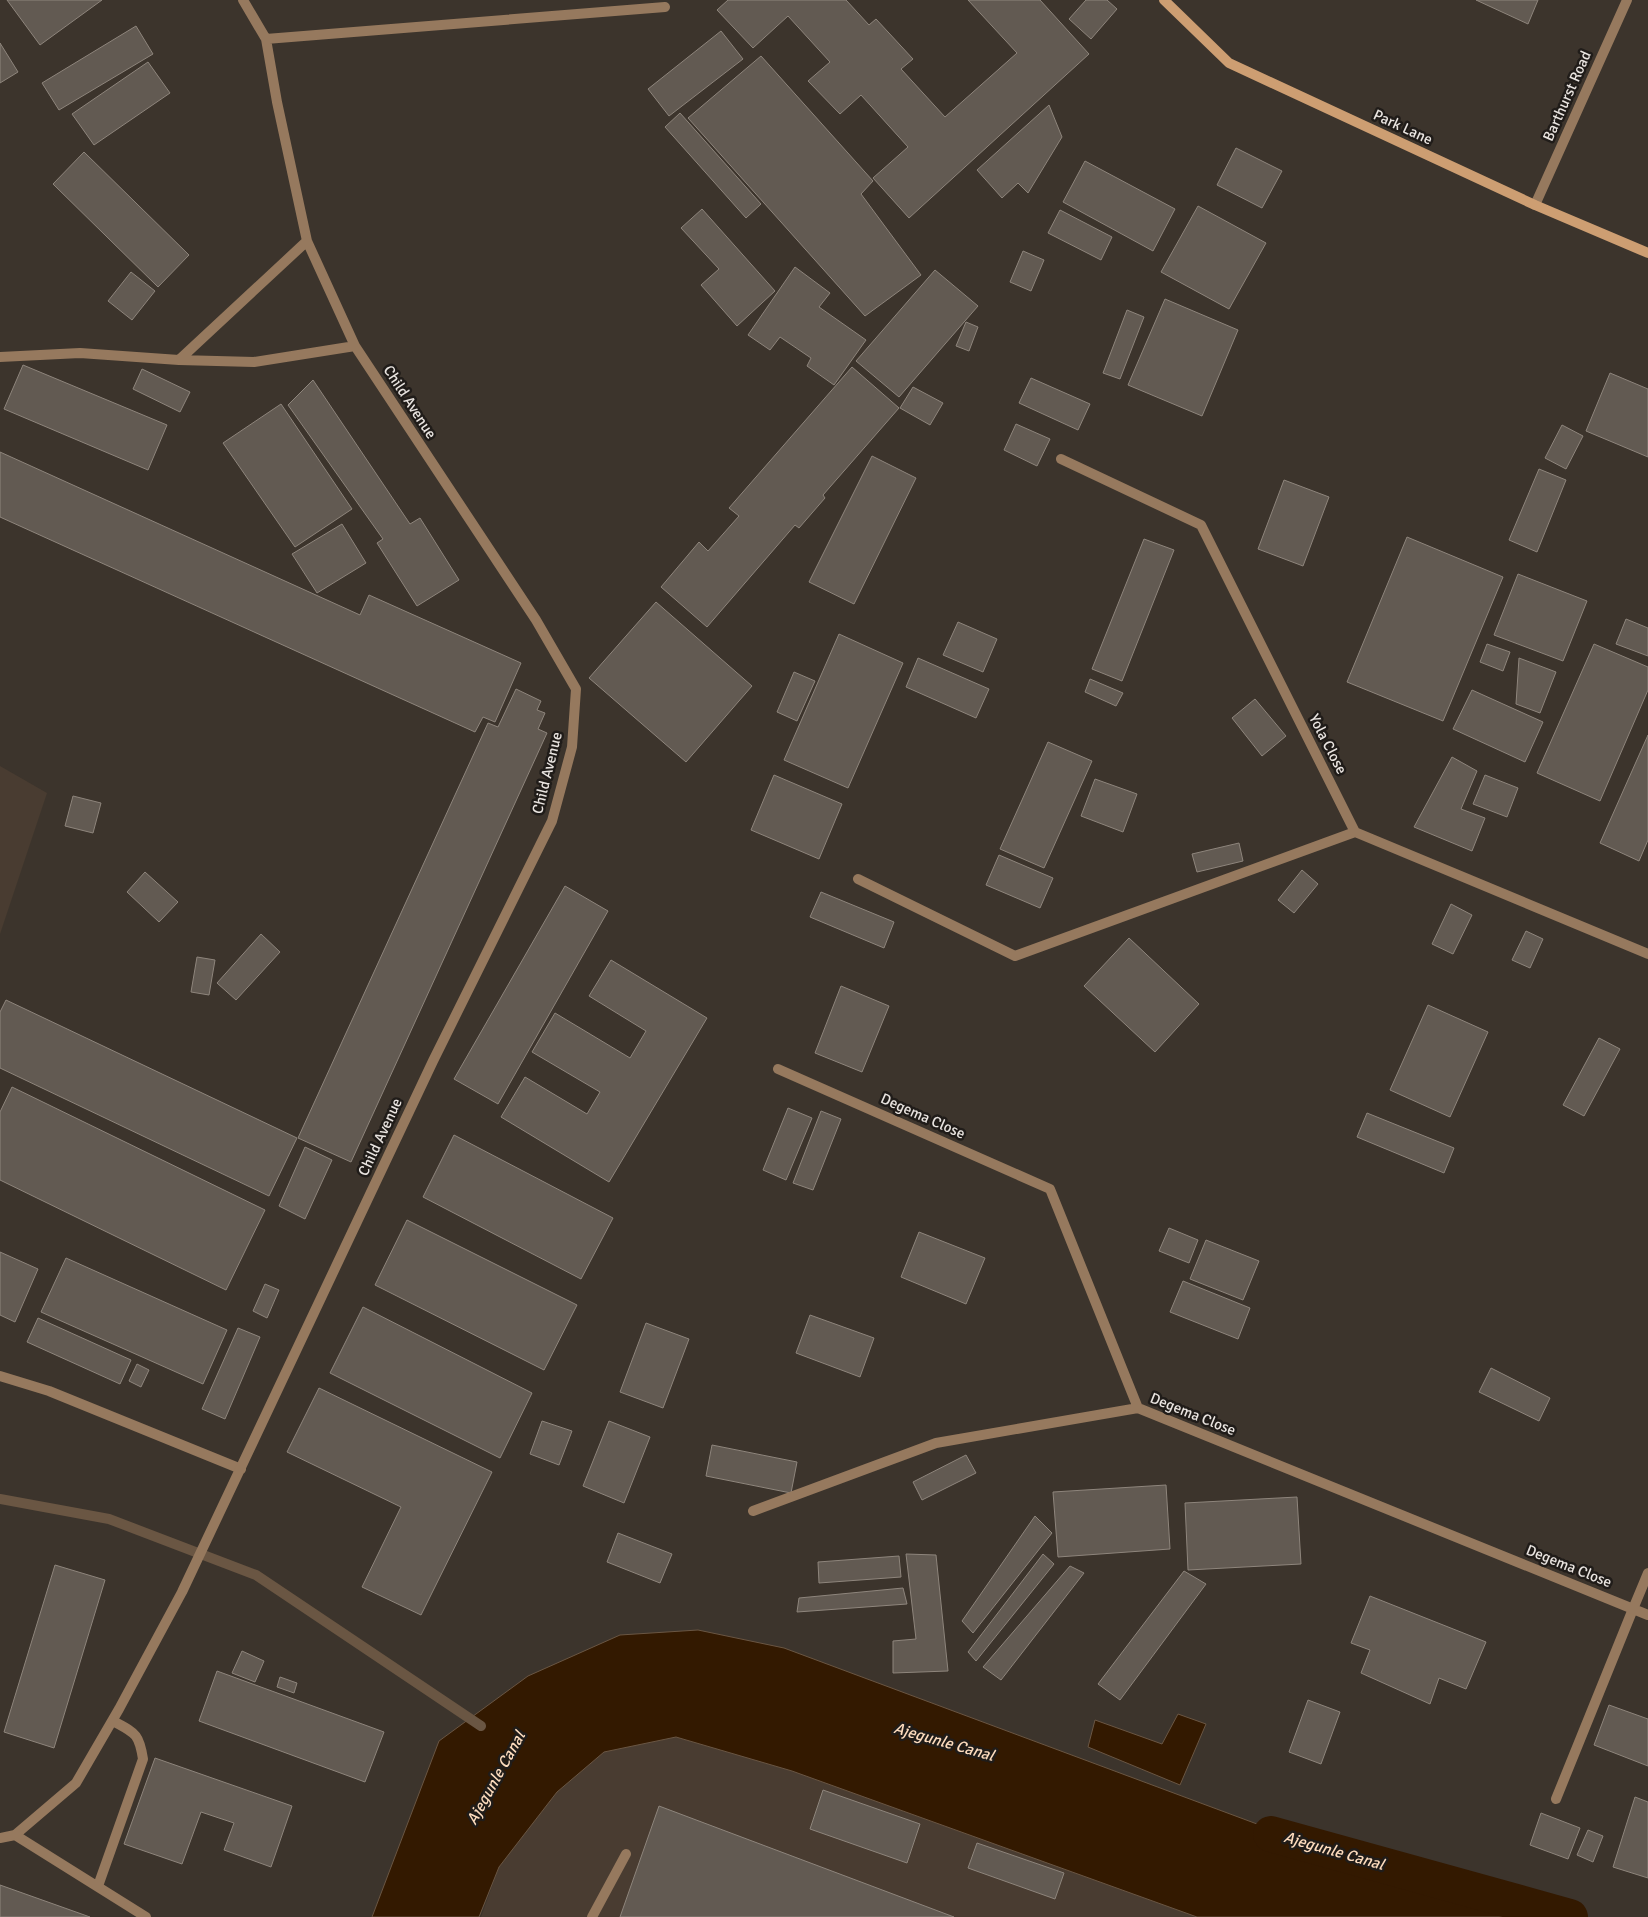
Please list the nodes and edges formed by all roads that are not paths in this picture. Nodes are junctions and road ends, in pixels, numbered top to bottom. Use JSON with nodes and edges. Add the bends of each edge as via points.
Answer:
{"nodes":[{"id":1,"x":243,"y":0,"type":"edge"},
{"id":2,"x":1164,"y":0,"type":"edge"},
{"id":3,"x":1627,"y":0,"type":"edge"},
{"id":4,"x":665,"y":7,"type":"dead end"},
{"id":5,"x":266,"y":39,"type":"junction"},
{"id":6,"x":1535,"y":205,"type":"junction"},
{"id":7,"x":307,"y":241,"type":"junction"},
{"id":8,"x":1648,"y":253,"type":"edge"},
{"id":9,"x":355,"y":346,"type":"junction"},
{"id":10,"x":0,"y":357,"type":"edge"},
{"id":11,"x":179,"y":360,"type":"junction"},
{"id":12,"x":1061,"y":459,"type":"dead end"},
{"id":13,"x":1356,"y":832,"type":"junction"},
{"id":14,"x":858,"y":879,"type":"dead end"},
{"id":15,"x":1648,"y":954,"type":"edge"},
{"id":16,"x":778,"y":1068,"type":"dead end"},
{"id":17,"x":0,"y":1376,"type":"edge"},
{"id":18,"x":1138,"y":1408,"type":"junction"},
{"id":19,"x":239,"y":1473,"type":"junction"},
{"id":20,"x":753,"y":1511,"type":"dead end"},
{"id":21,"x":1648,"y":1573,"type":"edge"},
{"id":22,"x":1633,"y":1608,"type":"junction"},
{"id":23,"x":1648,"y":1614,"type":"edge"},
{"id":24,"x":113,"y":1721,"type":"junction"},
{"id":25,"x":1556,"y":1799,"type":"dead end"},
{"id":26,"x":15,"y":1835,"type":"junction"},
{"id":27,"x":0,"y":1838,"type":"edge"},
{"id":28,"x":626,"y":1854,"type":"dead end"},
{"id":29,"x":98,"y":1886,"type":"junction"},
{"id":30,"x":146,"y":1917,"type":"edge"},
{"id":31,"x":592,"y":1917,"type":"edge"}],
"edges":[{"from":1,"to":5,"type":"street","name":"Child Avenue"},
{"from":2,"to":6,"type":"street","name":"Park Lane","via":[[1229,63]]},
{"from":3,"to":6,"type":"street","name":"Barthurst Road"},
{"from":4,"to":5,"type":"street"},
{"from":5,"to":7,"type":"street","name":"Child Avenue"},
{"from":6,"to":8,"type":"street","name":"Park Lane"},
{"from":7,"to":9,"type":"street","name":"Child Avenue"},
{"from":7,"to":11,"type":"street"},
{"from":9,"to":11,"type":"street","via":[[254,362]]},
{"from":9,"to":19,"type":"street","name":"Child Avenue","via":[[536,620],[576,689],[572,746],[552,821],[433,1061]]},
{"from":10,"to":11,"type":"street","via":[[80,353]]},
{"from":12,"to":13,"type":"street","name":"Yola Close","via":[[1201,525]]},
{"from":13,"to":14,"type":"street","via":[[1015,956]]},
{"from":13,"to":15,"type":"street"},
{"from":16,"to":18,"type":"street","name":"Degema Close","via":[[1050,1189]]},
{"from":17,"to":19,"type":"street","via":[[49,1391]]},
{"from":18,"to":20,"type":"street","via":[[936,1443]]},
{"from":18,"to":22,"type":"street","name":"Degema Close"},
{"from":19,"to":24,"type":"street","name":"Child Avenue","via":[[182,1592]]},
{"from":21,"to":22,"type":"street"},
{"from":22,"to":23,"type":"street","name":"Degema Close"},
{"from":22,"to":25,"type":"street"},
{"from":24,"to":26,"type":"street","name":"Child Avenue","via":[[76,1784]]},
{"from":24,"to":29,"type":"street","via":[[140,1740],[142,1759]]},
{"from":26,"to":27,"type":"street"},
{"from":26,"to":29,"type":"street"},
{"from":28,"to":31,"type":"street"},
{"from":29,"to":30,"type":"street"}]}
